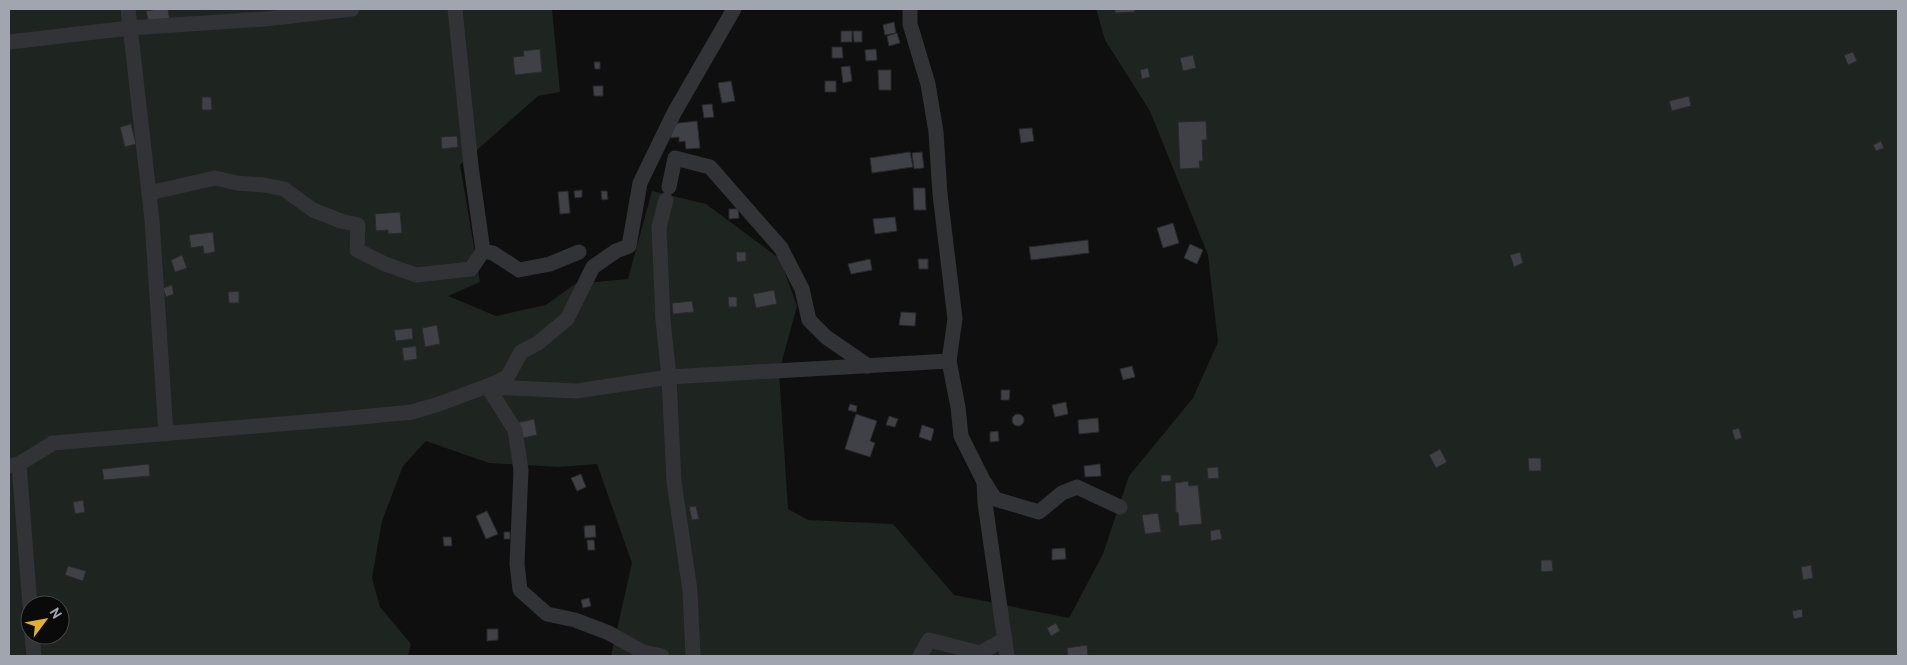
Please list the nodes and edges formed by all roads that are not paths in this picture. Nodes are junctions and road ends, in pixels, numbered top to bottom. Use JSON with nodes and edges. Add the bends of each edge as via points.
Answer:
{"nodes":[{"id":1,"x":128,"y":9,"type":"edge"},
{"id":2,"x":352,"y":9,"type":"edge"},
{"id":3,"x":455,"y":9,"type":"edge"},
{"id":4,"x":734,"y":9,"type":"edge"},
{"id":5,"x":910,"y":9,"type":"edge"},
{"id":6,"x":130,"y":28,"type":"junction"},
{"id":7,"x":9,"y":42,"type":"edge"},
{"id":8,"x":149,"y":193,"type":"junction"},
{"id":9,"x":483,"y":251,"type":"junction"},
{"id":10,"x":579,"y":252,"type":"dead end"},
{"id":11,"x":949,"y":361,"type":"junction"},
{"id":12,"x":868,"y":366,"type":"junction"},
{"id":13,"x":669,"y":378,"type":"junction"},
{"id":14,"x":487,"y":386,"type":"junction"},
{"id":15,"x":166,"y":434,"type":"junction"},
{"id":16,"x":14,"y":465,"type":"edge"},
{"id":17,"x":984,"y":482,"type":"junction"},
{"id":18,"x":1120,"y":507,"type":"dead end"},
{"id":19,"x":29,"y":595,"type":"edge"},
{"id":20,"x":1005,"y":639,"type":"junction"},
{"id":21,"x":662,"y":656,"type":"edge"},
{"id":22,"x":692,"y":656,"type":"edge"},
{"id":23,"x":920,"y":656,"type":"edge"},
{"id":24,"x":1007,"y":656,"type":"edge"}],
"edges":[{"from":1,"to":6,"type":"street"},
{"from":2,"to":6,"type":"street","via":[[265,19]]},
{"from":3,"to":9,"type":"street"},
{"from":4,"to":14,"type":"street","via":[[674,113],[640,183],[629,246],[593,267],[567,319],[521,352],[508,376]]},
{"from":5,"to":11,"type":"street","via":[[910,24],[928,84],[936,132],[955,319]]},
{"from":6,"to":7,"type":"street"},
{"from":6,"to":8,"type":"street"},
{"from":8,"to":9,"type":"street","via":[[215,178],[284,189],[313,210],[358,225],[357,250],[416,275],[470,269]]},
{"from":8,"to":15,"type":"street"},
{"from":9,"to":10,"type":"street","via":[[519,270],[550,264]]},
{"from":11,"to":12,"type":"street"},
{"from":11,"to":17,"type":"street","via":[[961,436]]},
{"from":12,"to":13,"type":"street"},
{"from":12,"to":13,"type":"street","via":[[826,337],[809,320],[802,289],[781,248],[710,166],[675,158],[660,227],[663,320]]},
{"from":13,"to":14,"type":"street","via":[[577,390]]},
{"from":13,"to":22,"type":"street","via":[[674,482],[690,590]]},
{"from":14,"to":15,"type":"street","via":[[412,412]]},
{"from":14,"to":21,"type":"street","via":[[515,430],[521,470],[517,564],[520,590],[547,614],[609,632],[643,652]]},
{"from":15,"to":16,"type":"street","via":[[53,443]]},
{"from":16,"to":19,"type":"street"},
{"from":17,"to":18,"type":"street","via":[[995,499],[1039,512],[1062,493],[1077,486]]},
{"from":17,"to":20,"type":"street"},
{"from":20,"to":23,"type":"street","via":[[980,653],[929,640]]},
{"from":20,"to":24,"type":"street"}]}
